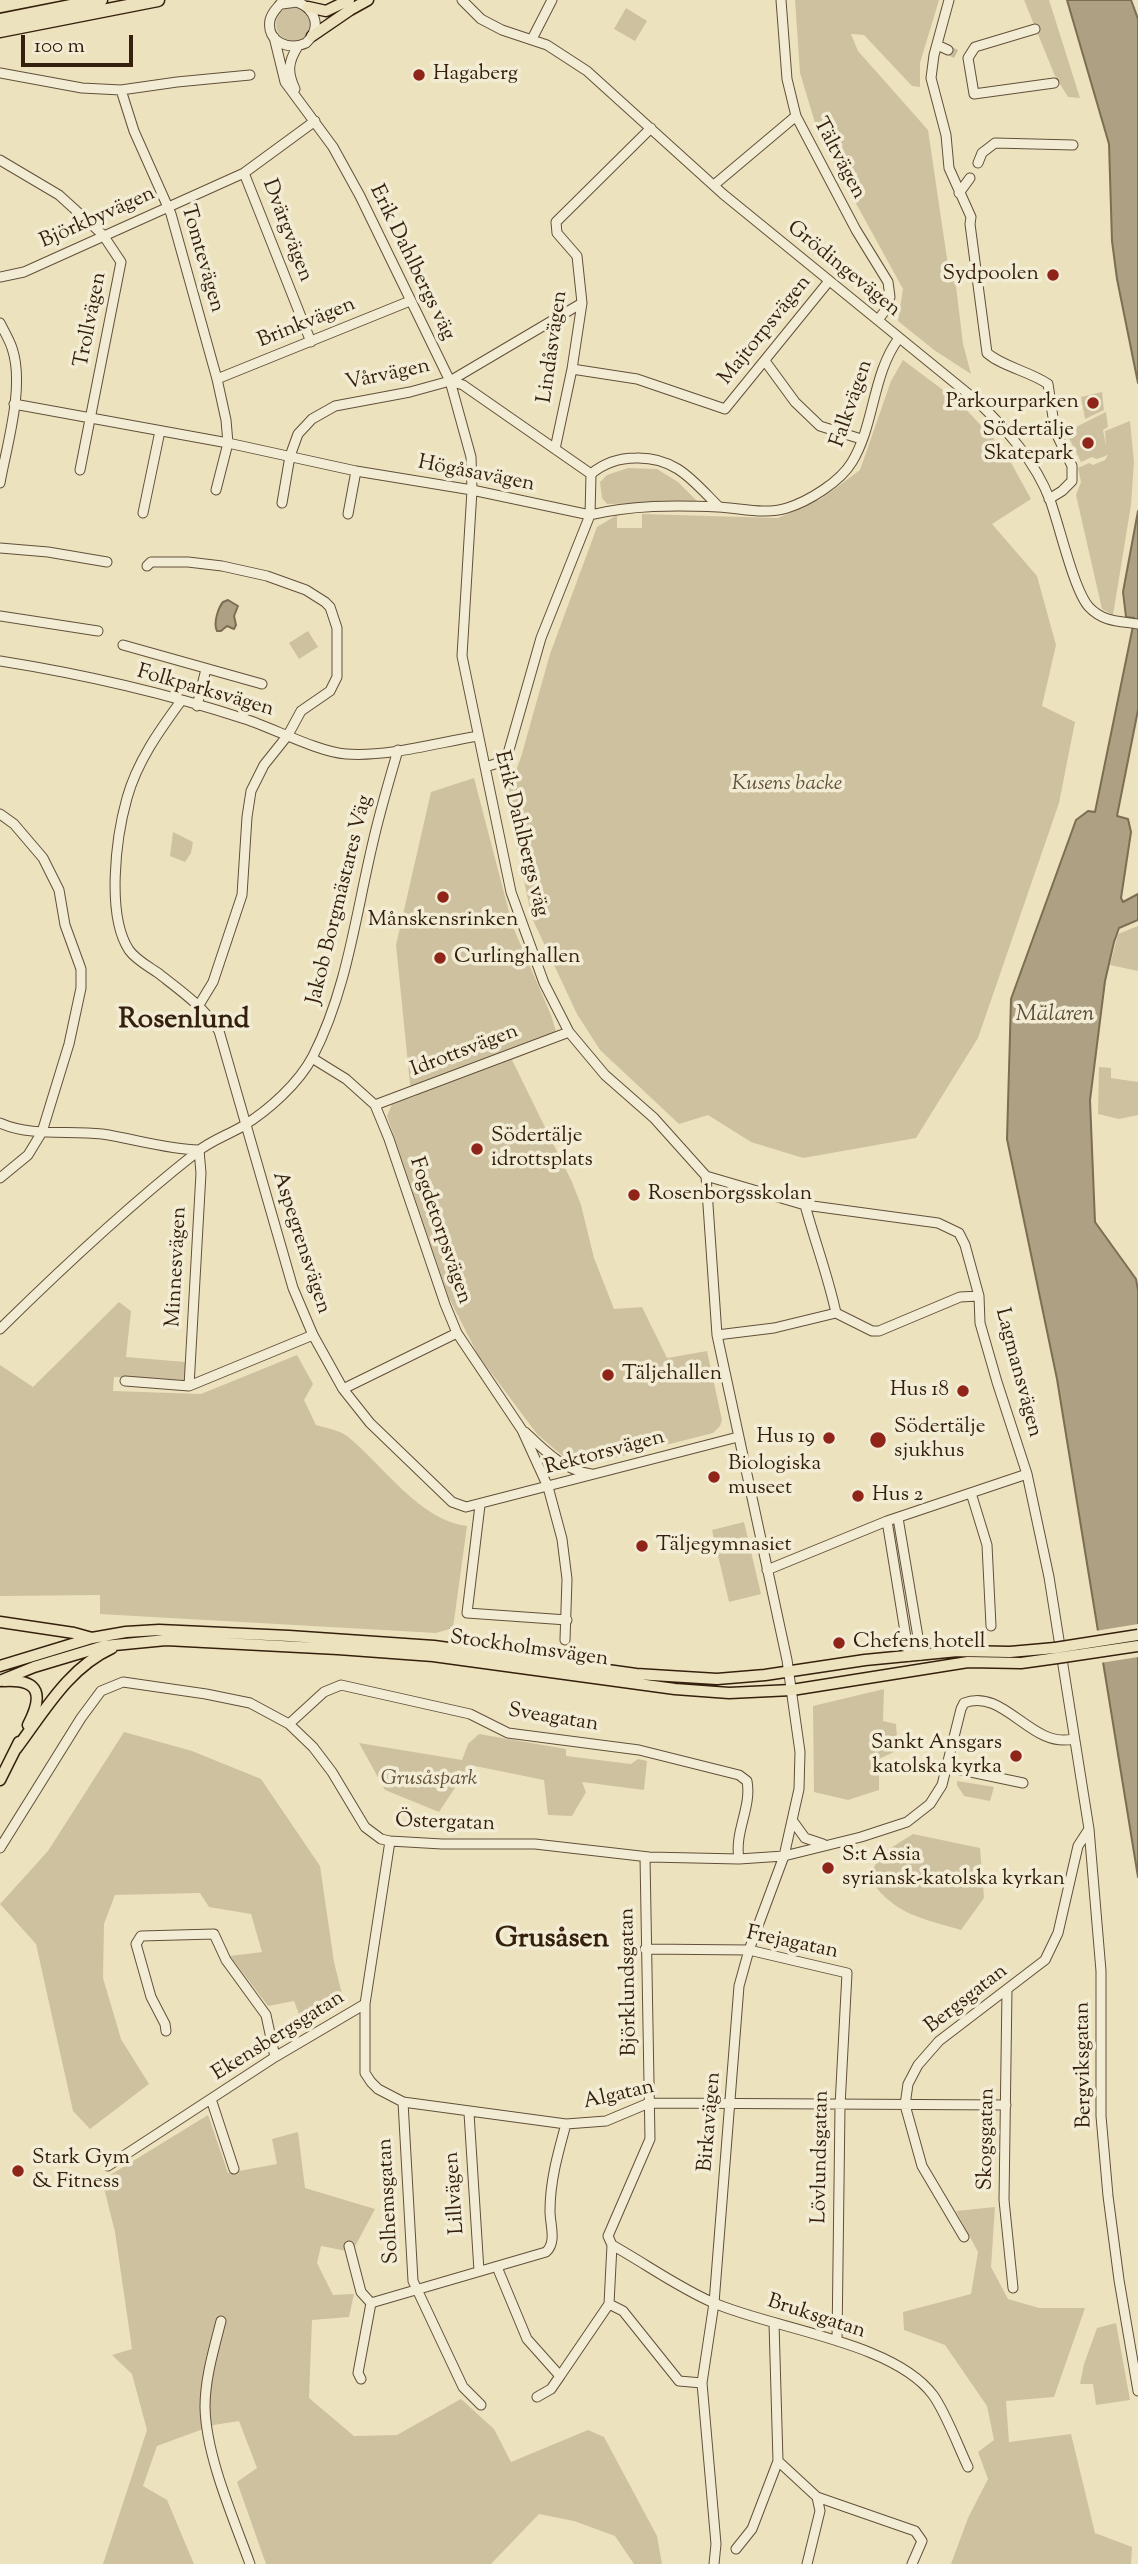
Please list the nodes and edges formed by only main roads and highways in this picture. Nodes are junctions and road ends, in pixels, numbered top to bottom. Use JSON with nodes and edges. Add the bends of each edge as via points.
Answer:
{"nodes":[{"id":1,"x":101,"y":0,"type":"edge"},
{"id":2,"x":158,"y":0,"type":"edge"},
{"id":3,"x":349,"y":0,"type":"edge"},
{"id":4,"x":368,"y":0,"type":"edge"},
{"id":5,"x":304,"y":4,"type":"edge"},
{"id":6,"x":0,"y":20,"type":"edge"},
{"id":7,"x":0,"y":31,"type":"edge"},
{"id":8,"x":312,"y":36,"type":"road end"},
{"id":9,"x":0,"y":1622,"type":"edge"},
{"id":10,"x":1138,"y":1634,"type":"edge"},
{"id":11,"x":92,"y":1638,"type":"junction"},
{"id":12,"x":124,"y":1643,"type":"junction"},
{"id":13,"x":1138,"y":1646,"type":"edge"},
{"id":14,"x":1056,"y":1653,"type":"junction"},
{"id":15,"x":0,"y":1666,"type":"edge"},
{"id":16,"x":0,"y":1681,"type":"edge"},
{"id":17,"x":16,"y":1749,"type":"junction"},
{"id":18,"x":0,"y":1780,"type":"edge"}],
"edges":[{"from":1,"to":6,"type":"highway"},
{"from":2,"to":7,"type":"highway"},
{"from":3,"to":5,"type":"main road","via":[[326,11]]},
{"from":4,"to":8,"type":"main road"},
{"from":9,"to":11,"type":"main road"},
{"from":10,"to":14,"type":"main road","bridge":true},
{"from":11,"to":14,"type":"main road","name":"Stockholmsvägen","via":[[159,1630],[277,1635],[434,1646],[718,1679],[915,1655]]},
{"from":11,"to":15,"type":"main road","name":"Stockholmsvägen"},
{"from":12,"to":14,"type":"main road","name":"Stockholmsvägen","via":[[187,1641],[382,1651],[738,1693],[792,1690],[940,1665],[1021,1662]]},
{"from":12,"to":16,"type":"main road","name":"Stockholmsvägen","via":[[86,1650]]},
{"from":12,"to":17,"type":"main road","via":[[70,1677]]},
{"from":13,"to":14,"type":"main road","bridge":true},
{"from":16,"to":17,"type":"main road","via":[[29,1684],[38,1697]]},
{"from":17,"to":18,"type":"main road"}]}
